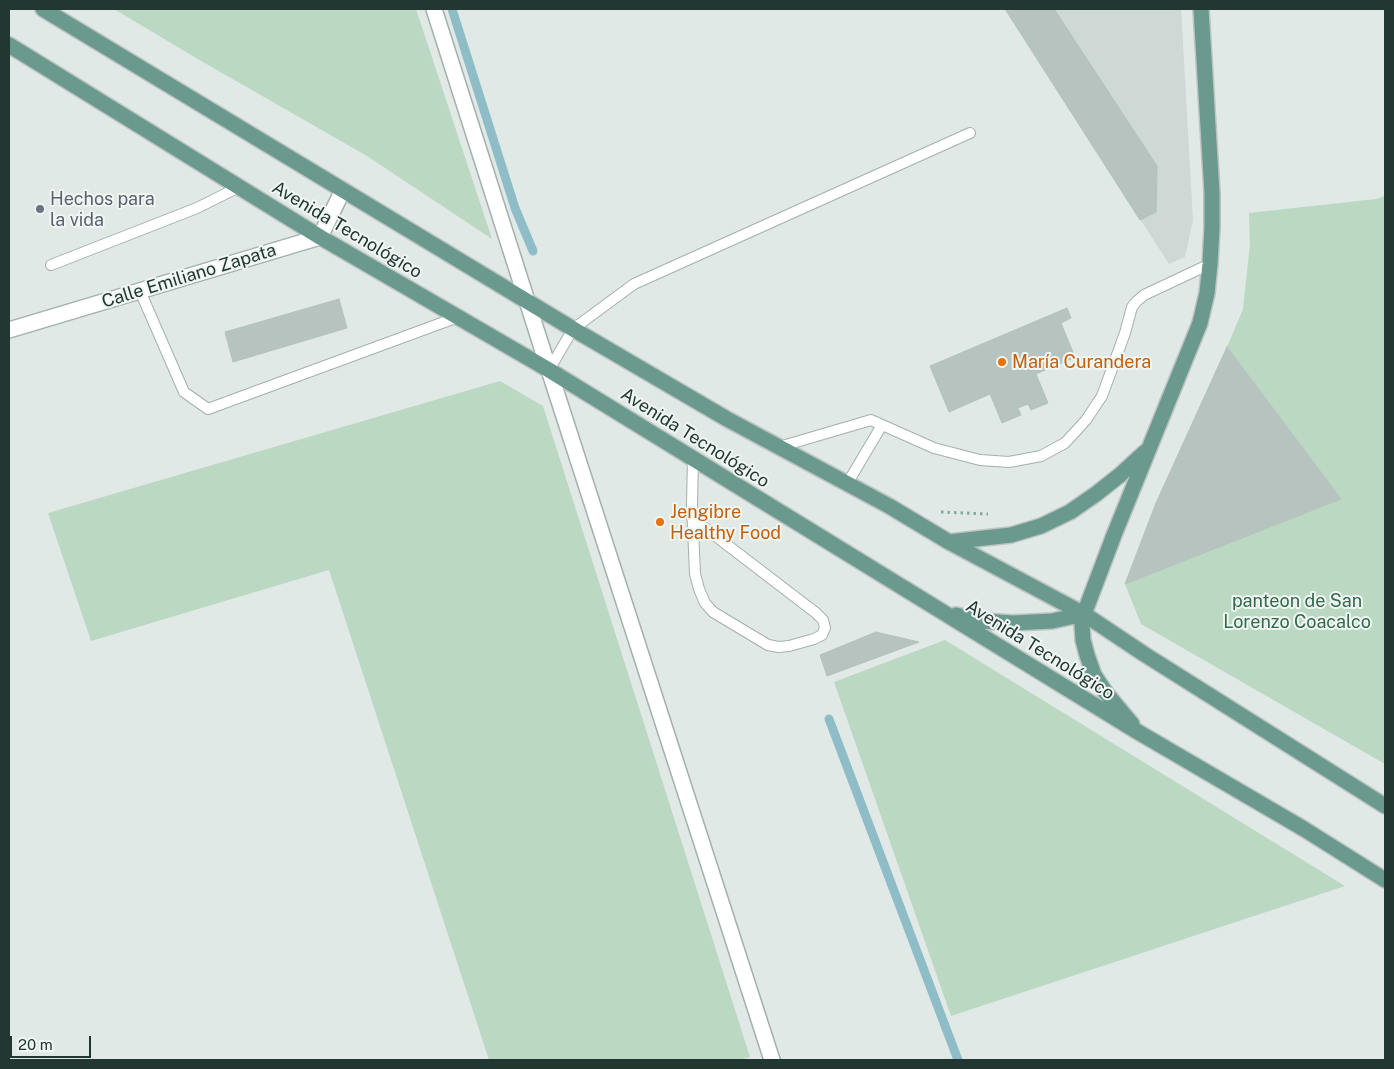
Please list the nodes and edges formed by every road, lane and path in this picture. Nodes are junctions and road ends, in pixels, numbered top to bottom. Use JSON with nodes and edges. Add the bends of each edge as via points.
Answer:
{"nodes":[{"id":1,"x":43,"y":9,"type":"edge"},
{"id":2,"x":434,"y":9,"type":"edge"},
{"id":3,"x":1202,"y":9,"type":"edge"},
{"id":4,"x":9,"y":45,"type":"edge"},
{"id":5,"x":970,"y":133,"type":"dead end"},
{"id":6,"x":238,"y":187,"type":"junction"},
{"id":7,"x":342,"y":190,"type":"junction"},
{"id":8,"x":320,"y":237,"type":"junction"},
{"id":9,"x":1210,"y":264,"type":"junction"},
{"id":10,"x":51,"y":265,"type":"dead end"},
{"id":11,"x":140,"y":291,"type":"junction"},
{"id":12,"x":527,"y":301,"type":"junction"},
{"id":13,"x":458,"y":317,"type":"junction"},
{"id":14,"x":573,"y":329,"type":"junction"},
{"id":15,"x":9,"y":330,"type":"edge"},
{"id":16,"x":549,"y":370,"type":"junction"},
{"id":17,"x":882,"y":425,"type":"junction"},
{"id":18,"x":779,"y":447,"type":"junction"},
{"id":19,"x":1148,"y":449,"type":"junction"},
{"id":20,"x":693,"y":458,"type":"junction"},
{"id":21,"x":847,"y":484,"type":"junction"},
{"id":22,"x":692,"y":518,"type":"junction"},
{"id":23,"x":949,"y":542,"type":"junction"},
{"id":24,"x":938,"y":609,"type":"junction"},
{"id":25,"x":1084,"y":614,"type":"junction"},
{"id":26,"x":1138,"y":732,"type":"junction"},
{"id":27,"x":1385,"y":806,"type":"edge"},
{"id":28,"x":1385,"y":880,"type":"edge"},
{"id":29,"x":772,"y":1060,"type":"edge"}],
"edges":[{"from":1,"to":7,"type":"main road","name":"Avenida Tecnológico"},
{"from":2,"to":12,"type":"street"},
{"from":3,"to":9,"type":"main road","via":[[1212,193]]},
{"from":4,"to":6,"type":"main road","name":"Avenida Tecnológico"},
{"from":5,"to":14,"type":"lane","via":[[634,284]]},
{"from":6,"to":8,"type":"main road","name":"Avenida Tecnológico"},
{"from":6,"to":10,"type":"lane","via":[[197,208]]},
{"from":7,"to":8,"type":"street"},
{"from":7,"to":12,"type":"main road","name":"Avenida Tecnológico"},
{"from":8,"to":11,"type":"street","name":"Calle Emiliano Zapata"},
{"from":8,"to":13,"type":"main road","name":"Avenida Tecnológico"},
{"from":9,"to":17,"type":"lane","via":[[1137,301],[1132,307],[1126,333],[1102,396],[1065,443],[1041,456],[1009,462],[980,460],[934,448]]},
{"from":9,"to":19,"type":"main road","via":[[1200,323]]},
{"from":11,"to":13,"type":"lane","via":[[184,392],[208,409]]},
{"from":11,"to":15,"type":"street","name":"Calle Emiliano Zapata"},
{"from":12,"to":14,"type":"main road","name":"Avenida Tecnológico"},
{"from":12,"to":16,"type":"street"},
{"from":13,"to":16,"type":"main road","name":"Avenida Tecnológico"},
{"from":14,"to":16,"type":"lane"},
{"from":14,"to":18,"type":"main road","name":"Avenida Tecnológico"},
{"from":16,"to":20,"type":"main road","name":"Avenida Tecnológico"},
{"from":16,"to":29,"type":"street"},
{"from":17,"to":18,"type":"lane","via":[[867,420]]},
{"from":17,"to":21,"type":"lane"},
{"from":18,"to":21,"type":"main road","name":"Avenida Tecnológico"},
{"from":19,"to":23,"type":"main road","via":[[1120,475],[1070,512],[1011,535]]},
{"from":19,"to":25,"type":"main road"},
{"from":20,"to":22,"type":"lane"},
{"from":20,"to":24,"type":"main road","name":"Avenida Tecnológico"},
{"from":21,"to":23,"type":"main road","name":"Avenida Tecnológico"},
{"from":22,"to":22,"type":"lane","via":[[695,574],[705,603],[713,612],[768,645],[789,646],[822,635],[825,628],[823,620],[816,613]]},
{"from":23,"to":25,"type":"main road","name":"Avenida Tecnológico"},
{"from":24,"to":25,"type":"main road","via":[[972,619],[1003,623],[1036,623]]},
{"from":24,"to":26,"type":"main road","name":"Avenida Tecnológico"},
{"from":25,"to":26,"type":"main road","via":[[1083,640],[1094,675]]},
{"from":25,"to":27,"type":"main road","name":"Avenida Tecnológico"},
{"from":26,"to":28,"type":"main road","name":"Avenida Tecnológico","via":[[1304,828]]}]}
